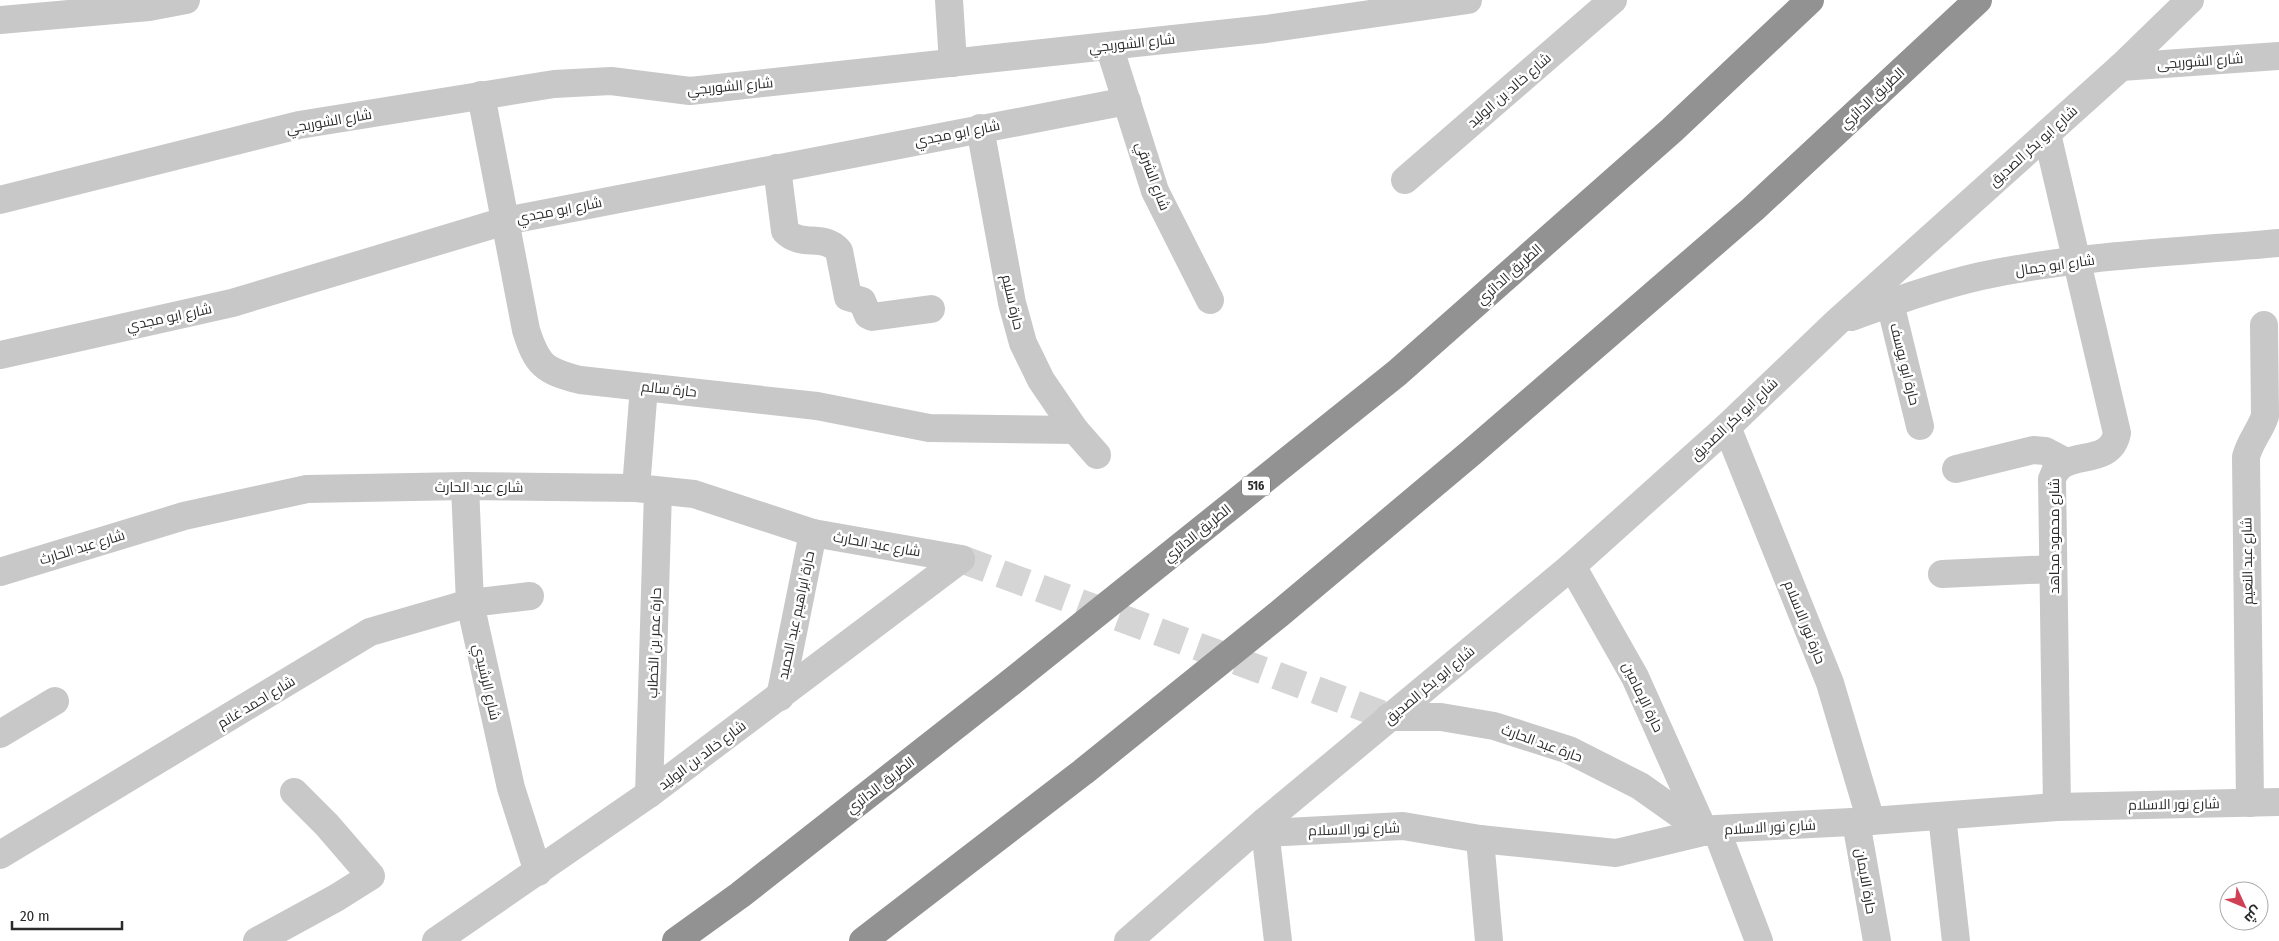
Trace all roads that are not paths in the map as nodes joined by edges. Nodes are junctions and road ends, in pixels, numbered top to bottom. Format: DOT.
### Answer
graph roads {
  1 [pos="186,0"];
  2 [pos="949,0"];
  3 [pos="1468,0"];
  4 [pos="1613,0"];
  5 [pos="1810,0"];
  6 [pos="1978,0"];
  7 [pos="2190,0"];
  8 [pos="42,8"];
  9 [pos="5,13"];
  10 [pos="1109,46"];
  11 [pos="2279,56"];
  12 [pos="954,63"];
  13 [pos="2121,67"];
  14 [pos="481,95"];
  15 [pos="1127,101"];
  16 [pos="980,128"];
  17 [pos="2047,134"];
  18 [pos="777,168"];
  19 [pos="1405,180"];
  20 [pos="0,200"];
  21 [pos="505,221"];
  22 [pos="2279,243"];
  23 [pos="2076,261"];
  24 [pos="1210,300"];
  25 [pos="1890,303"];
  26 [pos="931,309"];
  27 [pos="1837,322"];
  28 [pos="2264,325"];
  29 [pos="0,354"];
  30 [pos="644,386"];
  31 [pos="1920,426"];
  32 [pos="1727,427"];
  33 [pos="1075,430"];
  34 [pos="1097,455"];
  35 [pos="2066,462"];
  36 [pos="1956,469"];
  37 [pos="465,486"];
  38 [pos="647,490"];
  39 [pos="813,533"];
  40 [pos="961,559"];
  41 [pos="1572,566"];
  42 [pos="2053,569"];
  43 [pos="0,572"];
  44 [pos="1942,574"];
  45 [pos="530,596"];
  46 [pos="470,603"];
  47 [pos="780,697"];
  48 [pos="55,701"];
  49 [pos="1389,717"];
  50 [pos="0,734"];
  51 [pos="294,792"];
  52 [pos="649,794"];
  53 [pos="2279,802"];
  54 [pos="2250,803"];
  55 [pos="2057,807"];
  56 [pos="1942,816"];
  57 [pos="1863,822"];
  58 [pos="1264,827"];
  59 [pos="1711,831"];
  60 [pos="1480,839"];
  61 [pos="0,855"];
  62 [pos="538,872"];
  63 [pos="271,938"];
  64 [pos="436,941"];
  65 [pos="676,941"];
  66 [pos="863,941"];
  67 [pos="1128,941"];
  68 [pos="1278,941"];
  69 [pos="1489,941"];
  70 [pos="1758,941"];
  71 [pos="1877,941"];
  72 [pos="1956,941"];
  1 -- 8 [label="street"];
  2 -- 12 [label="street"];
  3 -- 10 [label="street, شارع الشوربجي"];
  4 -- 19 [label="street, شارع خالد بن الوليد"];
  5 -- 65 [label="highway, الطريق الدائري / 516"];
  6 -- 66 [label="highway, الطريق الدائري"];
  7 -- 13 [label="street, شارع ابو بكر الصديق"];
  8 -- 9 [label="street"];
  10 -- 12 [label="street, شارع الشوربجي"];
  10 -- 15 [label="street, شارع الشرقي"];
  11 -- 13 [label="street, شارع الشوربجى"];
  12 -- 14 [label="street, شارع الشوربجي"];
  13 -- 17 [label="street, شارع ابو بكر الصديق"];
  14 -- 20 [label="street, شارع الشوربجي"];
  14 -- 21 [label="street, حارة سالم"];
  15 -- 16 [label="street, شارع ابو مجدي"];
  15 -- 24 [label="street, شارع الشرقي"];
  16 -- 18 [label="street, شارع ابو مجدي"];
  16 -- 33 [label="street, حارة سليم"];
  17 -- 23 [label="street, شارع محمود مجاهد"];
  17 -- 27 [label="street, شارع ابو بكر الصديق"];
  18 -- 21 [label="street, شارع ابو مجدي"];
  18 -- 26 [label="street"];
  21 -- 29 [label="street, شارع ابو مجدي"];
  21 -- 30 [label="street, حارة سالم"];
  22 -- 23 [label="street, شارع ابو جمال"];
  23 -- 25 [label="street, شارع ابو جمال"];
  23 -- 35 [label="street, شارع محمود مجاهد"];
  25 -- 27 [label="street, شارع ابو جمال"];
  25 -- 31 [label="street, حارة ابو يوسف"];
  27 -- 32 [label="street, شارع ابو بكر الصديق"];
  28 -- 54 [label="street, شارع عبد النعيم"];
  30 -- 33 [label="street, حارة سالم"];
  30 -- 38 [label="street, حارة عمر بن الخطاب"];
  32 -- 41 [label="street, شارع ابو بكر الصديق"];
  32 -- 57 [label="street, حارة نور الاسلام"];
  33 -- 34 [label="street, حارة سليم"];
  35 -- 36 [label="street"];
  35 -- 42 [label="street, شارع محمود مجاهد"];
  37 -- 38 [label="street, شارع عبد الحارث"];
  37 -- 43 [label="street, شارع عبد الحارث"];
  37 -- 46 [label="street, شارع الرشيدي"];
  38 -- 39 [label="street, شارع عبد الحارث"];
  38 -- 52 [label="street, حارة عمر بن الخطاب"];
  39 -- 40 [label="street, شارع عبد الحارث"];
  39 -- 47 [label="street, حارة ابراهيم عبد الحميد"];
  40 -- 47 [label="street, شارع خالد بن الوليد"];
  41 -- 49 [label="street, شارع ابو بكر الصديق"];
  41 -- 59 [label="street, حارة الإمامين"];
  42 -- 44 [label="street"];
  42 -- 55 [label="street, شارع محمود مجاهد"];
  45 -- 46 [label="street, شارع احمد غانم"];
  46 -- 61 [label="street, شارع احمد غانم"];
  46 -- 62 [label="street, شارع الرشيدي"];
  47 -- 52 [label="street, شارع خالد بن الوليد"];
  48 -- 50 [label="street"];
  49 -- 58 [label="street, شارع ابو بكر الصديق"];
  49 -- 59 [label="street, حارة عبد الحارث"];
  51 -- 63 [label="street"];
  52 -- 62 [label="street, شارع خالد بن الوليد"];
  53 -- 54 [label="street, شارع نور الاسلام"];
  54 -- 55 [label="street, شارع نور الاسلام"];
  55 -- 56 [label="street, شارع نور الاسلام"];
  56 -- 57 [label="street, شارع نور الاسلام"];
  56 -- 72 [label="street"];
  57 -- 59 [label="street, شارع نور الاسلام"];
  57 -- 71 [label="street, حارة الايمان"];
  58 -- 60 [label="street, شارع نور الاسلام"];
  58 -- 67 [label="street, شارع ابو بكر الصديق"];
  58 -- 68 [label="street"];
  59 -- 60 [label="street, شارع نور الاسلام"];
  59 -- 70 [label="street, حارة الإمامين"];
  60 -- 69 [label="street"];
  62 -- 64 [label="street, شارع خالد بن الوليد"];
}
